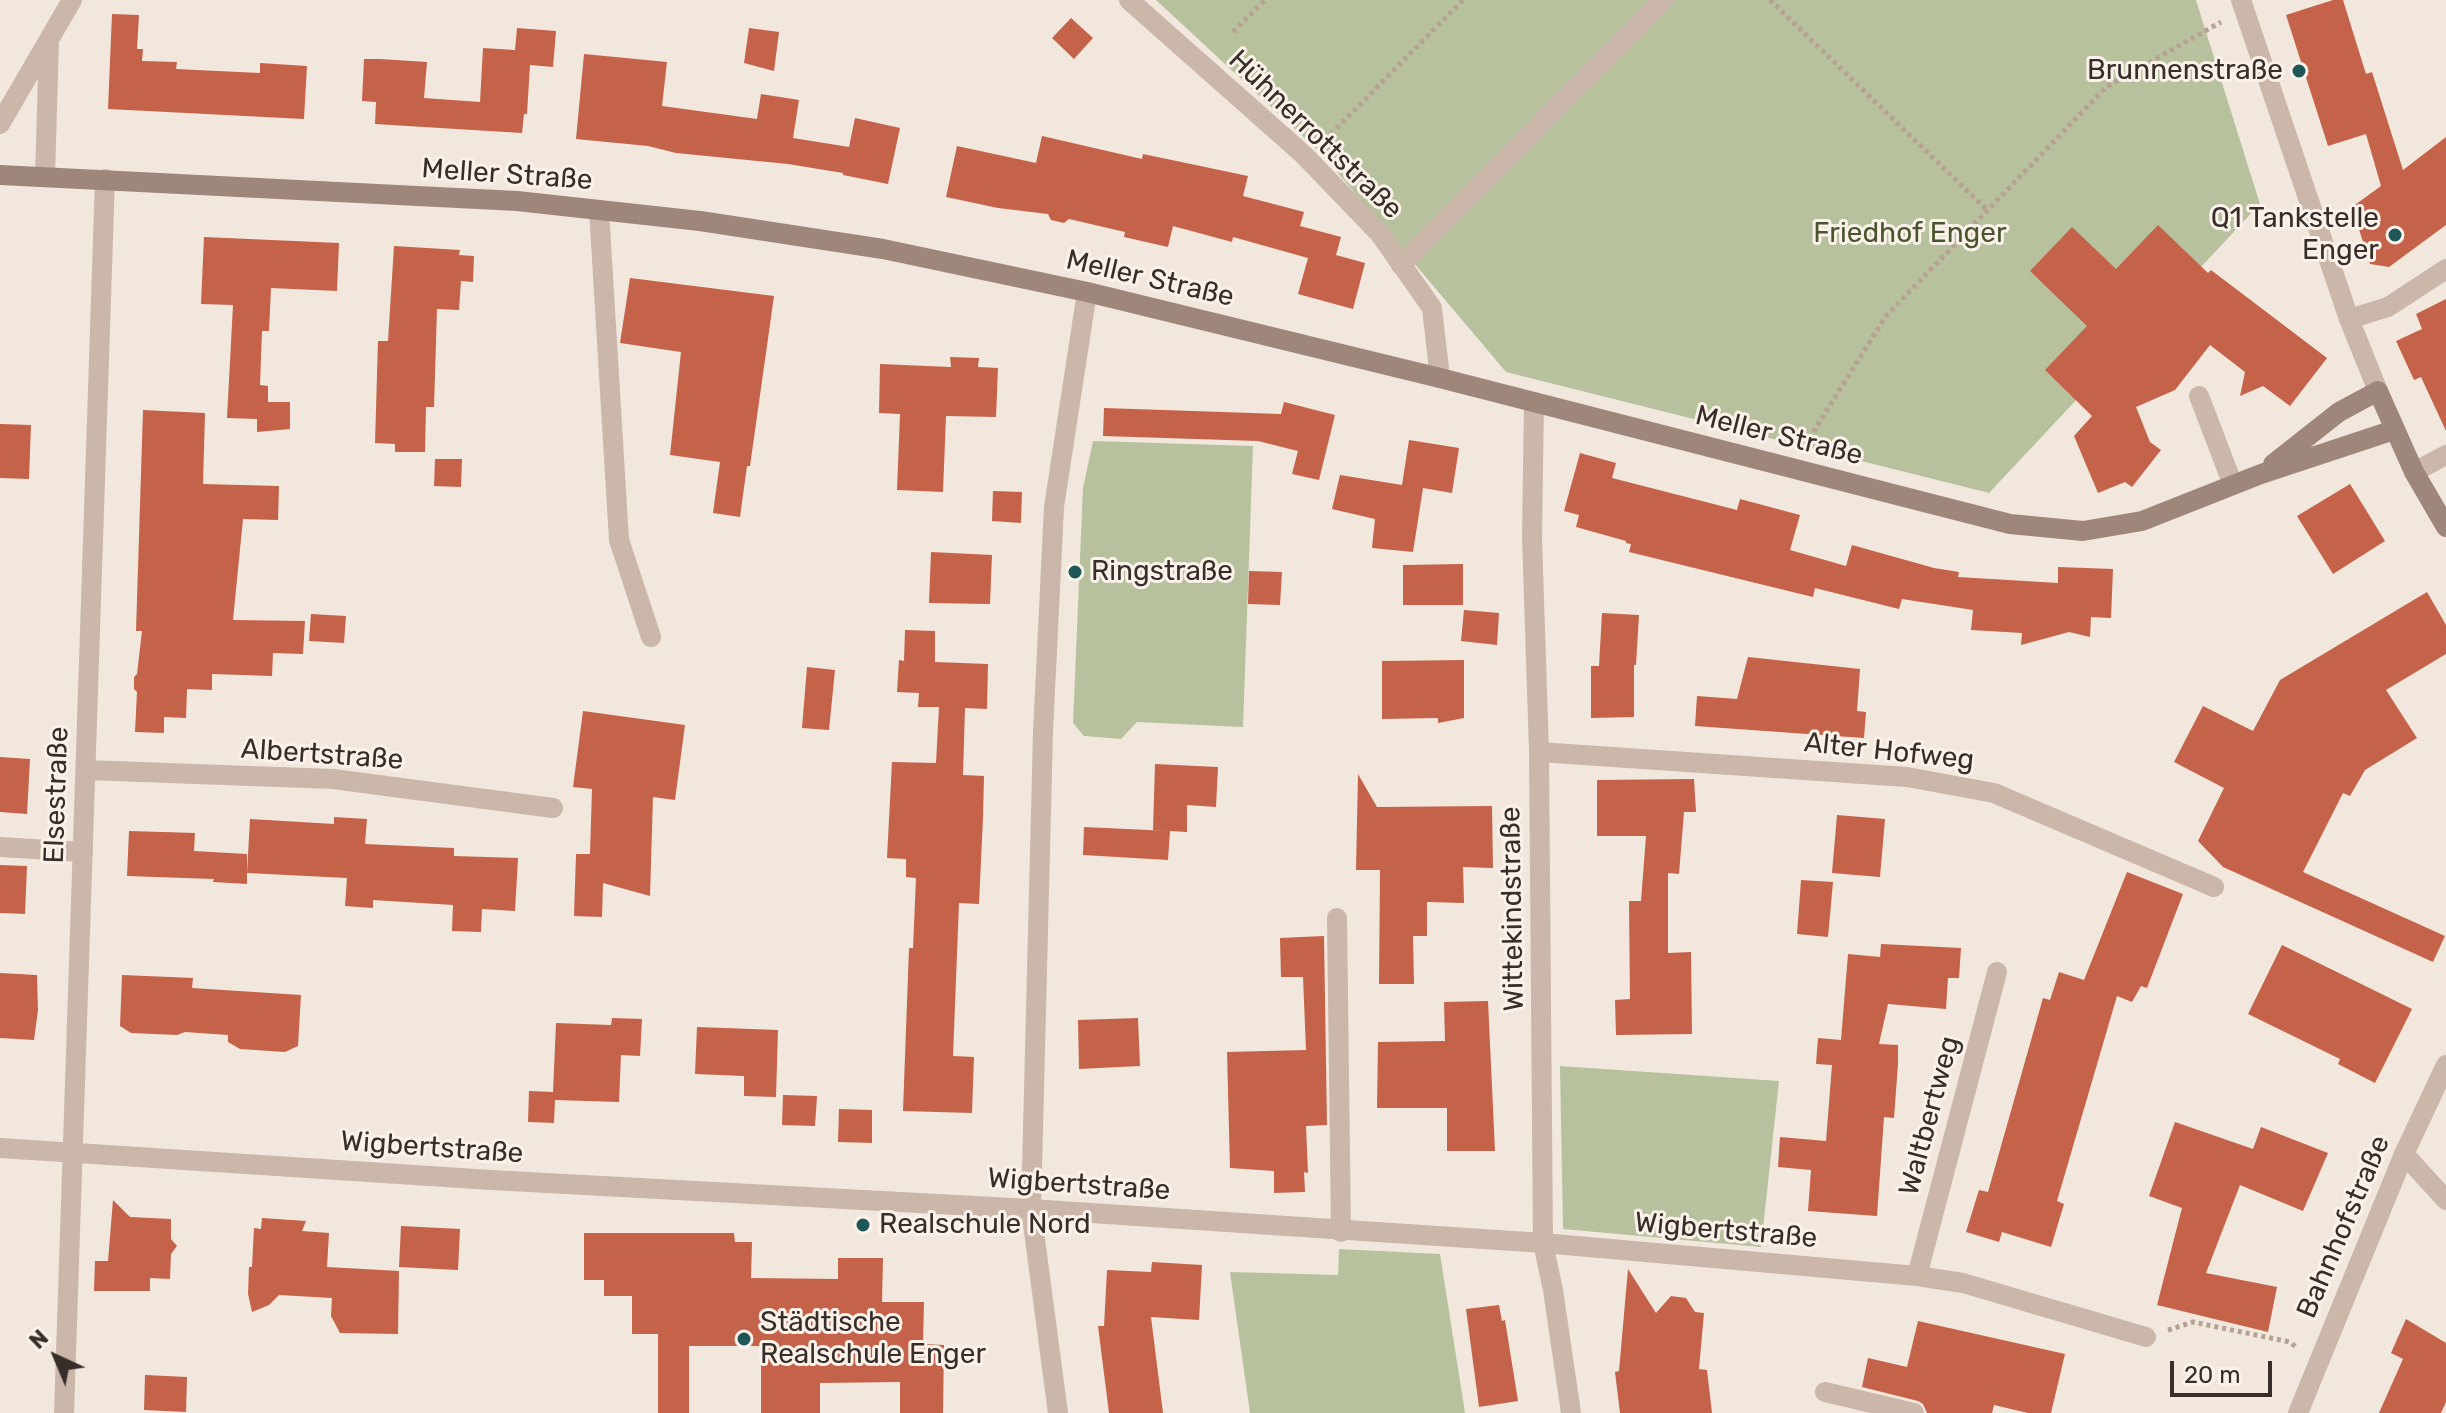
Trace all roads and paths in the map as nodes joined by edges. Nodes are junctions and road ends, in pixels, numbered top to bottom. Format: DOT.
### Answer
graph roads {
  1 [pos="72,0"];
  2 [pos="1129,0"];
  3 [pos="1265,0"];
  4 [pos="1463,0"];
  5 [pos="1663,0"];
  6 [pos="1770,0"];
  7 [pos="2242,4"];
  8 [pos="1233,32"];
  9 [pos="50,39"];
  10 [pos="0,124"];
  11 [pos="1331,134"];
  12 [pos="0,175"];
  13 [pos="45,177"];
  14 [pos="105,179"];
  15 [pos="599,210"];
  16 [pos="1988,211"];
  17 [pos="1401,265"];
  18 [pos="2446,269"];
  19 [pos="1087,292"];
  20 [pos="2349,319"];
  21 [pos="1440,378"];
  22 [pos="2378,391"];
  23 [pos="2199,396"];
  24 [pos="1534,402"];
  25 [pos="2394,430"];
  26 [pos="2446,455"];
  27 [pos="1806,472"];
  28 [pos="2414,472"];
  29 [pos="2261,474"];
  30 [pos="2233,485"];
  31 [pos="2446,527"];
  32 [pos="651,637"];
  33 [pos="1539,752"];
  34 [pos="86,770"];
  35 [pos="553,808"];
  36 [pos="0,847"];
  37 [pos="83,852"];
  38 [pos="2214,887"];
  39 [pos="1337,918"];
  40 [pos="1997,972"];
  41 [pos="2446,1065"];
  42 [pos="0,1148"];
  43 [pos="72,1153"];
  44 [pos="2404,1154"];
  45 [pos="2446,1200"];
  46 [pos="1031,1209"];
  47 [pos="1341,1232"];
  48 [pos="1543,1243"];
  49 [pos="1917,1276"];
  50 [pos="2146,1337"];
  51 [pos="2317,1364"];
  52 [pos="1825,1392"];
  53 [pos="64,1413"];
  54 [pos="1058,1413"];
  55 [pos="1571,1413"];
  56 [pos="1914,1413"];
  57 [pos="2298,1413"];
  1 -- 9 [label="street"];
  2 -- 17 [label="street, Hühnerrottstraße"];
  3 -- 8 [label="path"];
  4 -- 11 [label="path"];
  5 -- 17 [label="street"];
  6 -- 16 [label="path"];
  7 -- 16 [label="path"];
  7 -- 20 [label="street"];
  9 -- 10 [label="street"];
  9 -- 13 [label="street"];
  12 -- 13 [label="main road, Meller Straße"];
  13 -- 14 [label="main road, Meller Straße"];
  14 -- 15 [label="main road, Meller Straße"];
  14 -- 34 [label="street, Elsestraße"];
  15 -- 19 [label="main road, Meller Straße"];
  15 -- 32 [label="street"];
  16 -- 27 [label="path"];
  17 -- 21 [label="street, Hühnerrottstraße"];
  18 -- 20 [label="street"];
  19 -- 21 [label="main road, Meller Straße"];
  19 -- 46 [label="street"];
  20 -- 22 [label="street"];
  21 -- 24 [label="main road, Meller Straße"];
  22 -- 25 [label="main road"];
  22 -- 29 [label="main road, Meller Straße"];
  23 -- 30 [label="street"];
  24 -- 27 [label="main road, Meller Straße"];
  24 -- 33 [label="street, Wittekindstraße"];
  25 -- 28 [label="main road"];
  25 -- 29 [label="main road, Meller Straße"];
  26 -- 28 [label="street"];
  27 -- 30 [label="main road, Meller Straße"];
  28 -- 31 [label="main road"];
  29 -- 30 [label="main road, Meller Straße"];
  33 -- 38 [label="street, Alter Hofweg"];
  33 -- 48 [label="street, Wittekindstraße"];
  34 -- 35 [label="street, Albertstraße"];
  34 -- 37 [label="street, Elsestraße"];
  36 -- 37 [label="street"];
  37 -- 43 [label="street, Elsestraße"];
  39 -- 47 [label="street"];
  40 -- 49 [label="street, Waltbertweg"];
  41 -- 44 [label="street, Bahnhofstraße"];
  42 -- 43 [label="street, Wigbertstraße"];
  43 -- 46 [label="street, Wigbertstraße"];
  43 -- 53 [label="street, Elsestraße"];
  44 -- 45 [label="street"];
  44 -- 51 [label="street, Bahnhofstraße"];
  46 -- 47 [label="street, Wigbertstraße"];
  46 -- 54 [label="street"];
  47 -- 48 [label="street, Wigbertstraße"];
  48 -- 49 [label="street, Wigbertstraße"];
  48 -- 55 [label="street, Wittekindstraße"];
  49 -- 50 [label="street, Wigbertstraße"];
  50 -- 51 [label="path"];
  51 -- 57 [label="street, Bahnhofstraße"];
  52 -- 56 [label="street"];
}
